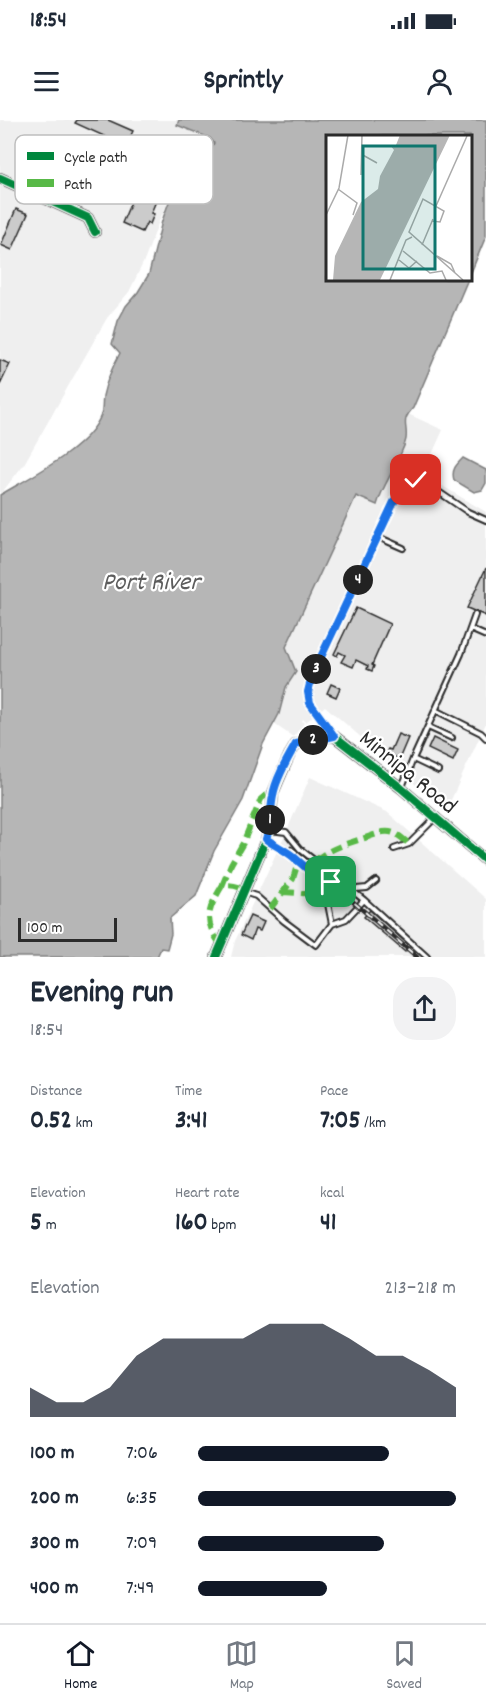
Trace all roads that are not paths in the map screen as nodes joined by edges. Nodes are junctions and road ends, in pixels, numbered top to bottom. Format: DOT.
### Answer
graph roads {
  1 [pos="0,178"];
  2 [pos="15,185"];
  3 [pos="57,204"];
  4 [pos="95,232"];
  5 [pos="486,520"];
  6 [pos="378,537"];
  7 [pos="403,548"];
  8 [pos="475,615"];
  9 [pos="470,629"];
  10 [pos="486,636"];
  11 [pos="435,710"];
  12 [pos="428,727"];
  13 [pos="334,736"];
  14 [pos="452,738"];
  15 [pos="486,738"];
  16 [pos="413,759"];
  17 [pos="438,771"];
  18 [pos="401,788"];
  19 [pos="435,817"];
  20 [pos="270,830"];
  21 [pos="266,839"];
  22 [pos="394,849"];
  23 [pos="486,861"];
  24 [pos="376,881"];
  25 [pos="345,886"];
  26 [pos="243,892"];
  27 [pos="327,899"];
  28 [pos="364,900"];
  29 [pos="332,924"];
  30 [pos="217,957"];
  31 [pos="427,957"];
  1 -- 2 [label="street"];
  3 -- 4 [label="street"];
  5 -- 6 [label="lane"];
  6 -- 7 [label="lane"];
  6 -- 13 [label="lane"];
  8 -- 9 [label="lane"];
  9 -- 10 [label="lane"];
  9 -- 11 [label="lane"];
  11 -- 12 [label="lane"];
  11 -- 15 [label="lane"];
  12 -- 14 [label="lane"];
  12 -- 16 [label="lane"];
  13 -- 18 [label="street, Minnipa Road"];
  13 -- 20 [label="street"];
  16 -- 17 [label="lane"];
  16 -- 18 [label="lane"];
  18 -- 19 [label="street, Minnipa Road"];
  19 -- 22 [label="lane"];
  19 -- 23 [label="street, Minnipa Road"];
  20 -- 21 [label="street"];
  20 -- 25 [label="lane"];
  21 -- 25 [label="lane"];
  21 -- 26 [label="street"];
  24 -- 25 [label="lane"];
  25 -- 28 [label="lane"];
  26 -- 29 [label="lane"];
  26 -- 30 [label="street"];
  27 -- 29 [label="lane"];
  28 -- 29 [label="lane"];
  28 -- 31 [label="lane"];
}
